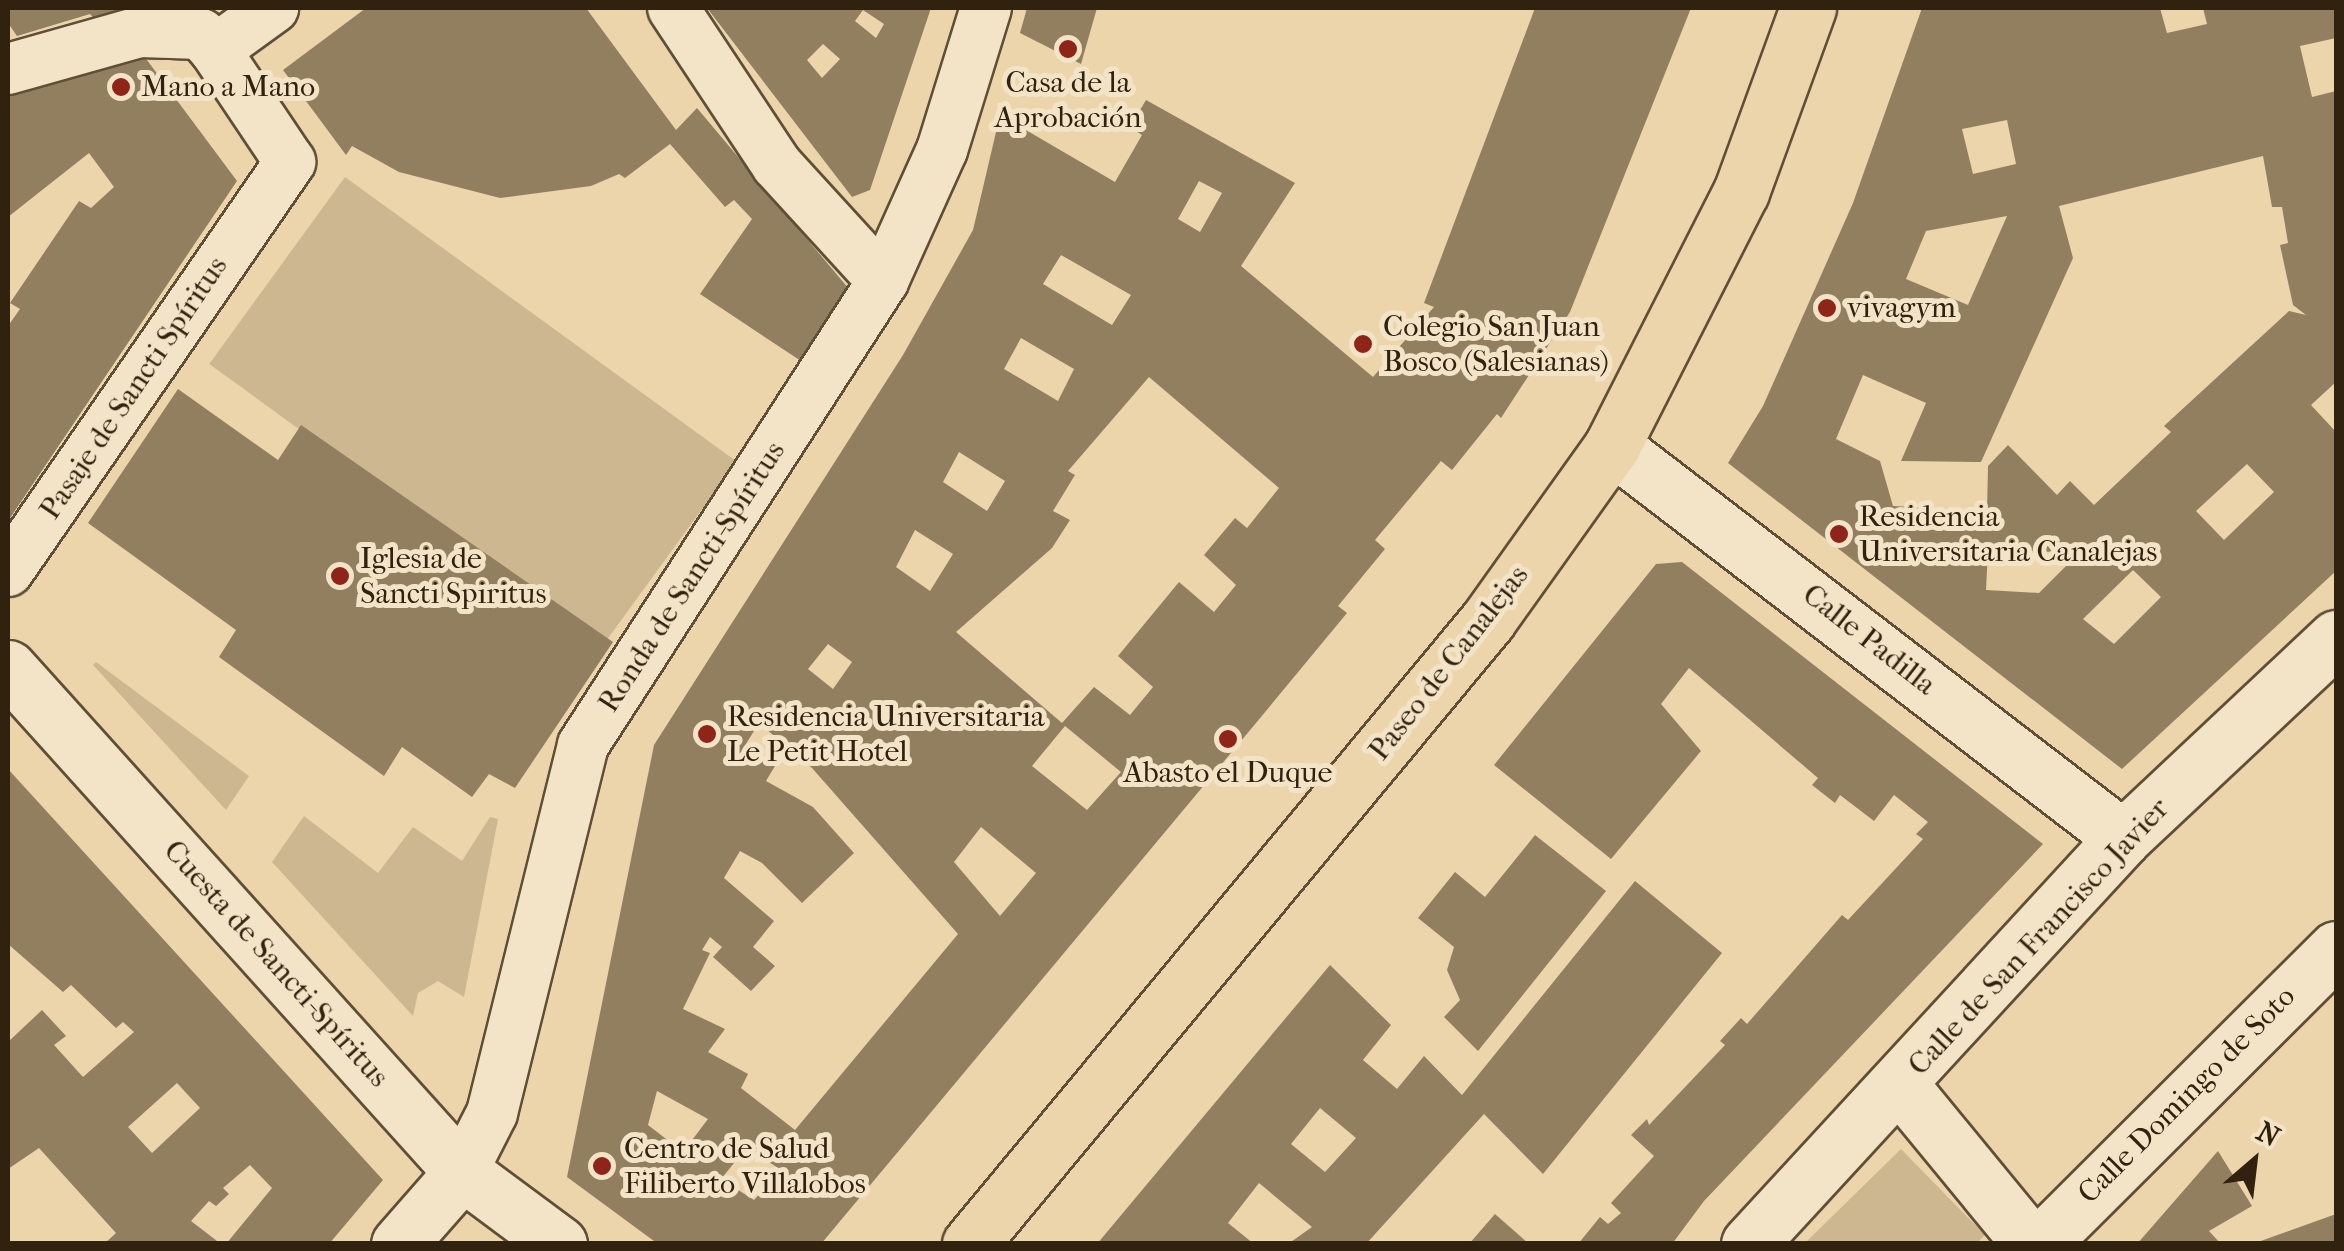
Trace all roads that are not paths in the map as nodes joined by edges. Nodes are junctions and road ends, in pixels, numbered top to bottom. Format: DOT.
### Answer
graph roads {
  1 [pos="273,8"];
  2 [pos="672,8"];
  3 [pos="986,8"];
  4 [pos="1808,8"];
  5 [pos="215,50"];
  6 [pos="8,69"];
  7 [pos="884,281"];
  8 [pos="1612,446"];
  9 [pos="8,571"];
  10 [pos="2336,638"];
  11 [pos="8,668"];
  12 [pos="2123,838"];
  13 [pos="2336,949"];
  14 [pos="1902,1086"];
  15 [pos="462,1172"];
  16 [pos="399,1244"];
  17 [pos="559,1244"];
  18 [pos="970,1244"];
  19 [pos="1750,1244"];
  20 [pos="2031,1244"];
  21 [pos="2040,1244"];
  1 -- 5 [label="street"];
  2 -- 7 [label="street"];
  3 -- 7 [label="street, Ronda de Sancti-Spíritus"];
  4 -- 8 [label="highway, Paseo de Canalejas"];
  5 -- 6 [label="street"];
  5 -- 9 [label="street, Pasaje de Sancti Spíritus"];
  7 -- 15 [label="street, Ronda de Sancti-Spíritus"];
  8 -- 12 [label="street, Calle Padilla"];
  8 -- 18 [label="highway, Paseo de Canalejas"];
  10 -- 12 [label="street, Calle de San Francisco Javier"];
  11 -- 15 [label="street, Cuesta de Sancti-Spíritus"];
  12 -- 14 [label="street, Calle de San Francisco Javier"];
  13 -- 21 [label="street, Calle Domingo de Soto"];
  14 -- 19 [label="street, Calle de San Francisco Javier"];
  14 -- 20 [label="street"];
  15 -- 16 [label="street"];
  15 -- 17 [label="street, Cuesta de Sancti-Spíritus"];
}
